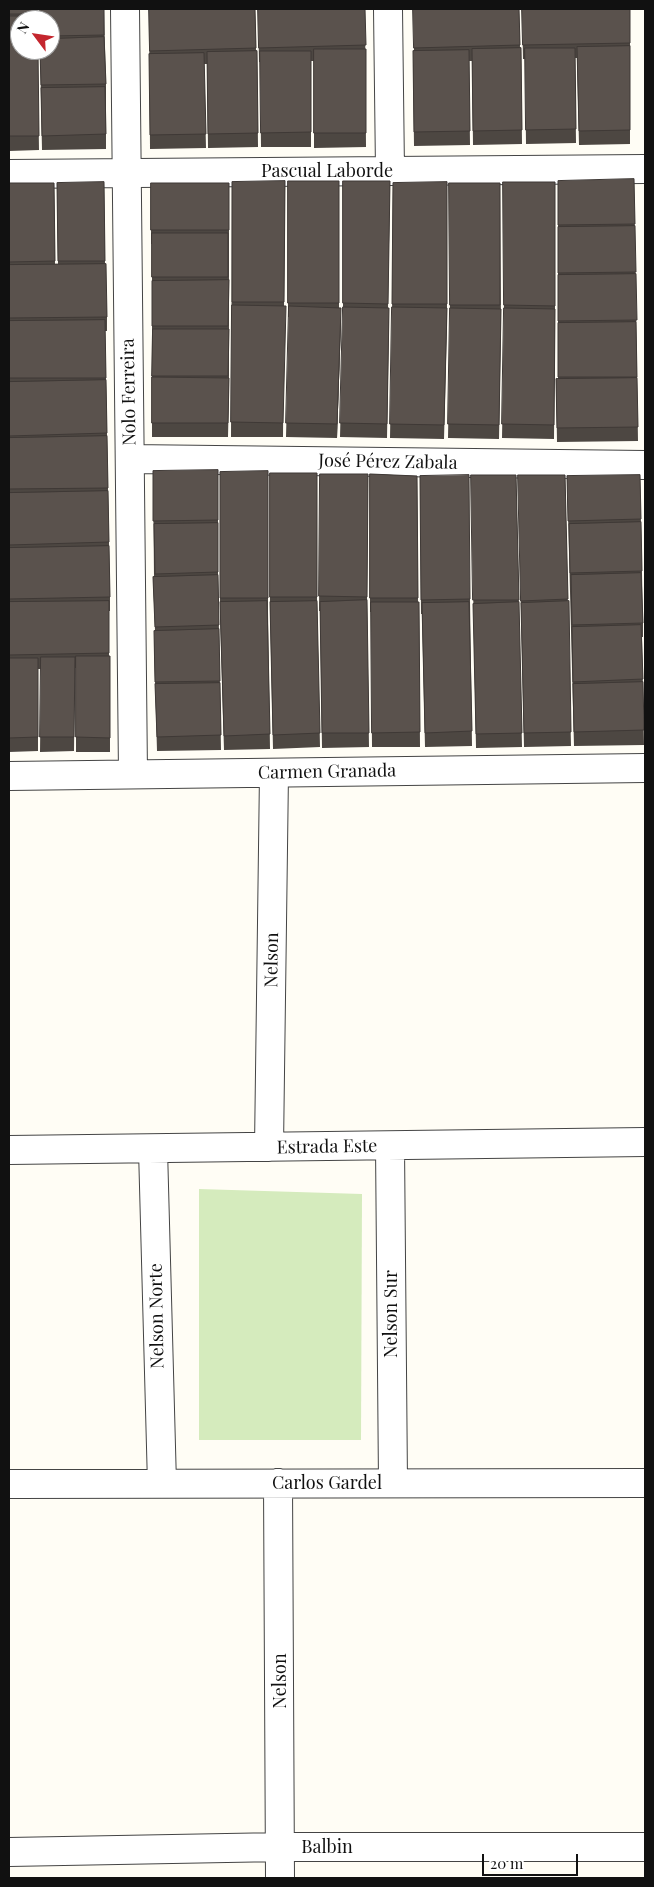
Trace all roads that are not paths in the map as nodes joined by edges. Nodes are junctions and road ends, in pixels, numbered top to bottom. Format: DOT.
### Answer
graph roads {
  1 [pos="125,9"];
  2 [pos="388,9"];
  3 [pos="645,169"];
  4 [pos="390,171"];
  5 [pos="127,173"];
  6 [pos="9,174"];
  7 [pos="130,459"];
  8 [pos="645,465"];
  9 [pos="645,768"];
  10 [pos="274,773"];
  11 [pos="133,774"];
  12 [pos="9,776"];
  13 [pos="645,1142"];
  14 [pos="390,1146"];
  15 [pos="269,1147"];
  16 [pos="153,1148"];
  17 [pos="9,1150"];
  18 [pos="278,1483"];
  19 [pos="393,1483"];
  20 [pos="645,1483"];
  21 [pos="9,1484"];
  22 [pos="162,1484"];
  23 [pos="281,1848"];
  24 [pos="645,1848"];
  25 [pos="9,1852"];
  26 [pos="280,1878"];
  1 -- 5 [label="street, Nolo Ferreira"];
  2 -- 4 [label="street"];
  3 -- 4 [label="street, Pascual Laborde"];
  4 -- 5 [label="street, Pascual Laborde"];
  5 -- 6 [label="street, Pascual Laborde"];
  5 -- 7 [label="street, Nolo Ferreira"];
  7 -- 8 [label="street, José Pérez Zabala"];
  7 -- 11 [label="street, Nolo Ferreira"];
  9 -- 10 [label="street, Carmen Granada"];
  10 -- 11 [label="street, Carmen Granada"];
  10 -- 15 [label="street, Nelson"];
  11 -- 12 [label="street, Carmen Granada"];
  13 -- 14 [label="street, Estrada Este"];
  14 -- 15 [label="street, Estrada Este"];
  14 -- 19 [label="street, Nelson Sur"];
  15 -- 16 [label="street, Estrada Este"];
  16 -- 17 [label="street, Estrada Este"];
  16 -- 22 [label="street, Nelson Norte"];
  18 -- 19 [label="street, Carlos Gardel"];
  18 -- 22 [label="street, Carlos Gardel"];
  18 -- 23 [label="street, Nelson"];
  19 -- 20 [label="street, Carlos Gardel"];
  21 -- 22 [label="street, Carlos Gardel"];
  23 -- 24 [label="street, Balbin"];
  23 -- 25 [label="street, Balbin"];
  23 -- 26 [label="street, Nelson"];
}
